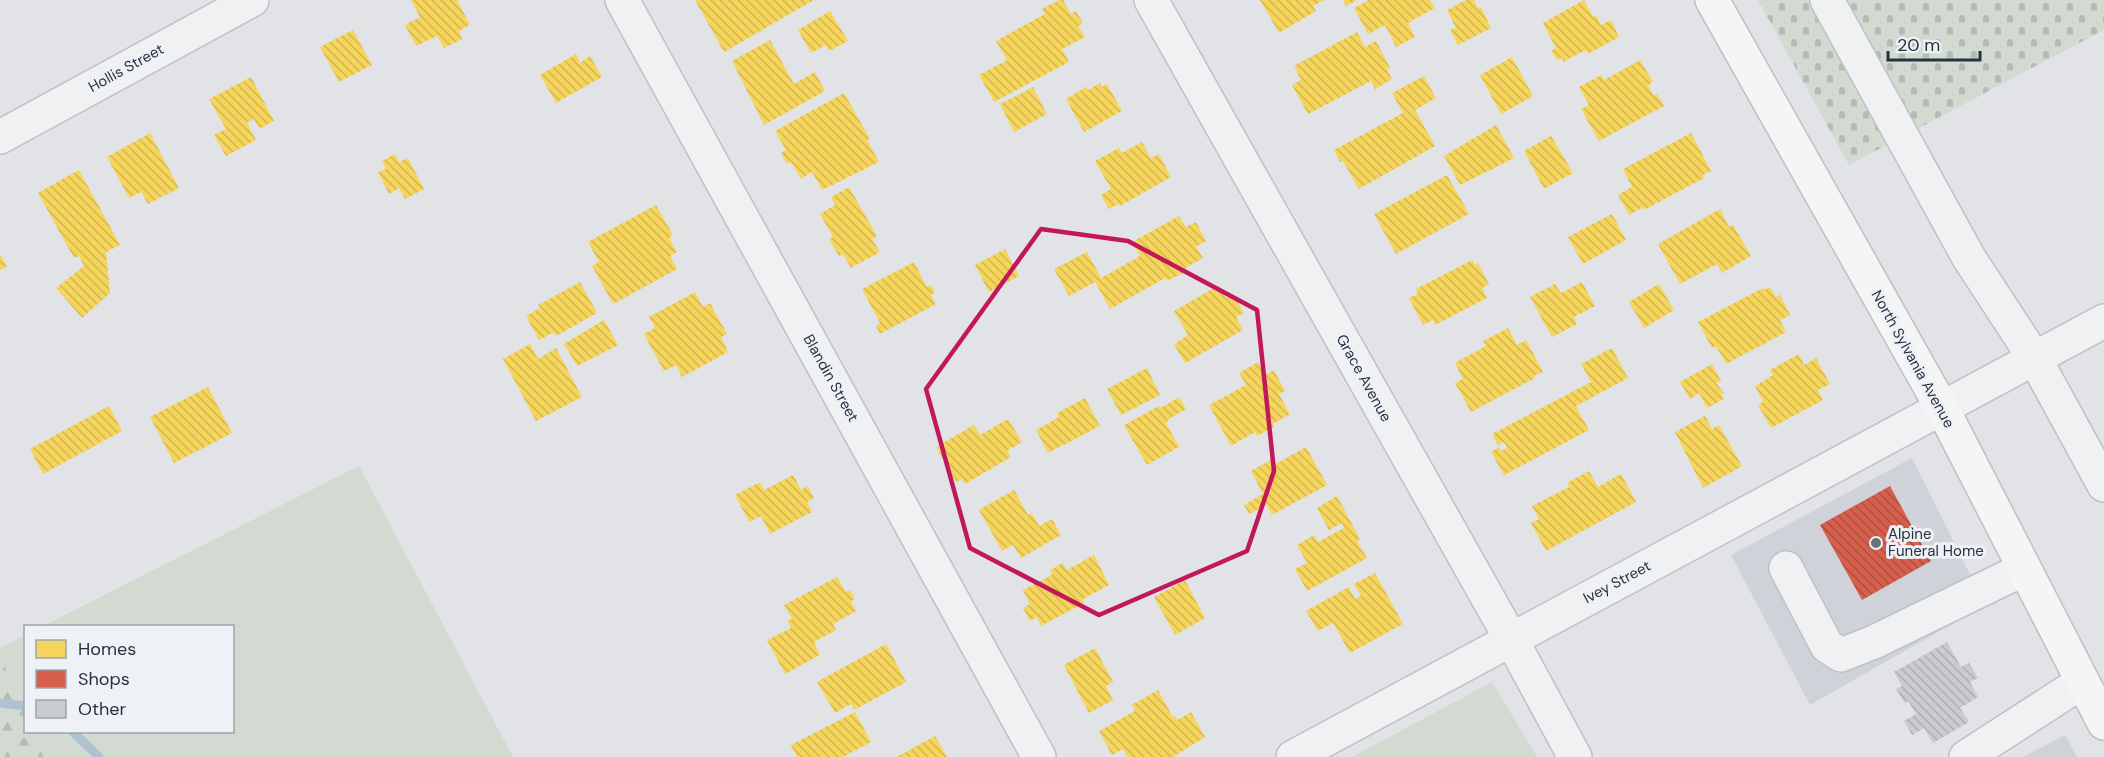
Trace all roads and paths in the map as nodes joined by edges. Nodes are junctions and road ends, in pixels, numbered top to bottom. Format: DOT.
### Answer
graph roads {
  1 [pos="252,0"];
  2 [pos="622,0"];
  3 [pos="1151,0"];
  4 [pos="1712,0"];
  5 [pos="1827,0"];
  6 [pos="0,137"];
  7 [pos="2104,321"];
  8 [pos="2035,359"];
  9 [pos="1942,408"];
  10 [pos="2104,485"];
  11 [pos="1786,568"];
  12 [pos="2024,569"];
  13 [pos="1511,639"];
  14 [pos="2082,682"];
  15 [pos="2104,723"];
  16 [pos="1039,757"];
  17 [pos="1293,757"];
  18 [pos="1575,757"];
  19 [pos="1966,757"];
  1 -- 6 [label="street, Hollis Street"];
  2 -- 16 [label="street, Blandin Street"];
  3 -- 13 [label="street, Grace Avenue"];
  4 -- 9 [label="main road, North Sylvania Avenue"];
  5 -- 8 [label="street"];
  7 -- 8 [label="street, Ivey Street"];
  8 -- 9 [label="street, Ivey Street"];
  8 -- 10 [label="street"];
  9 -- 12 [label="main road, North Sylvania Avenue"];
  9 -- 13 [label="street, Ivey Street"];
  11 -- 12 [label="street"];
  12 -- 14 [label="main road, North Sylvania Avenue"];
  13 -- 17 [label="street, Ivey Street"];
  13 -- 18 [label="street, Grace Avenue"];
  14 -- 15 [label="main road, North Sylvania Avenue"];
  14 -- 19 [label="street"];
}
